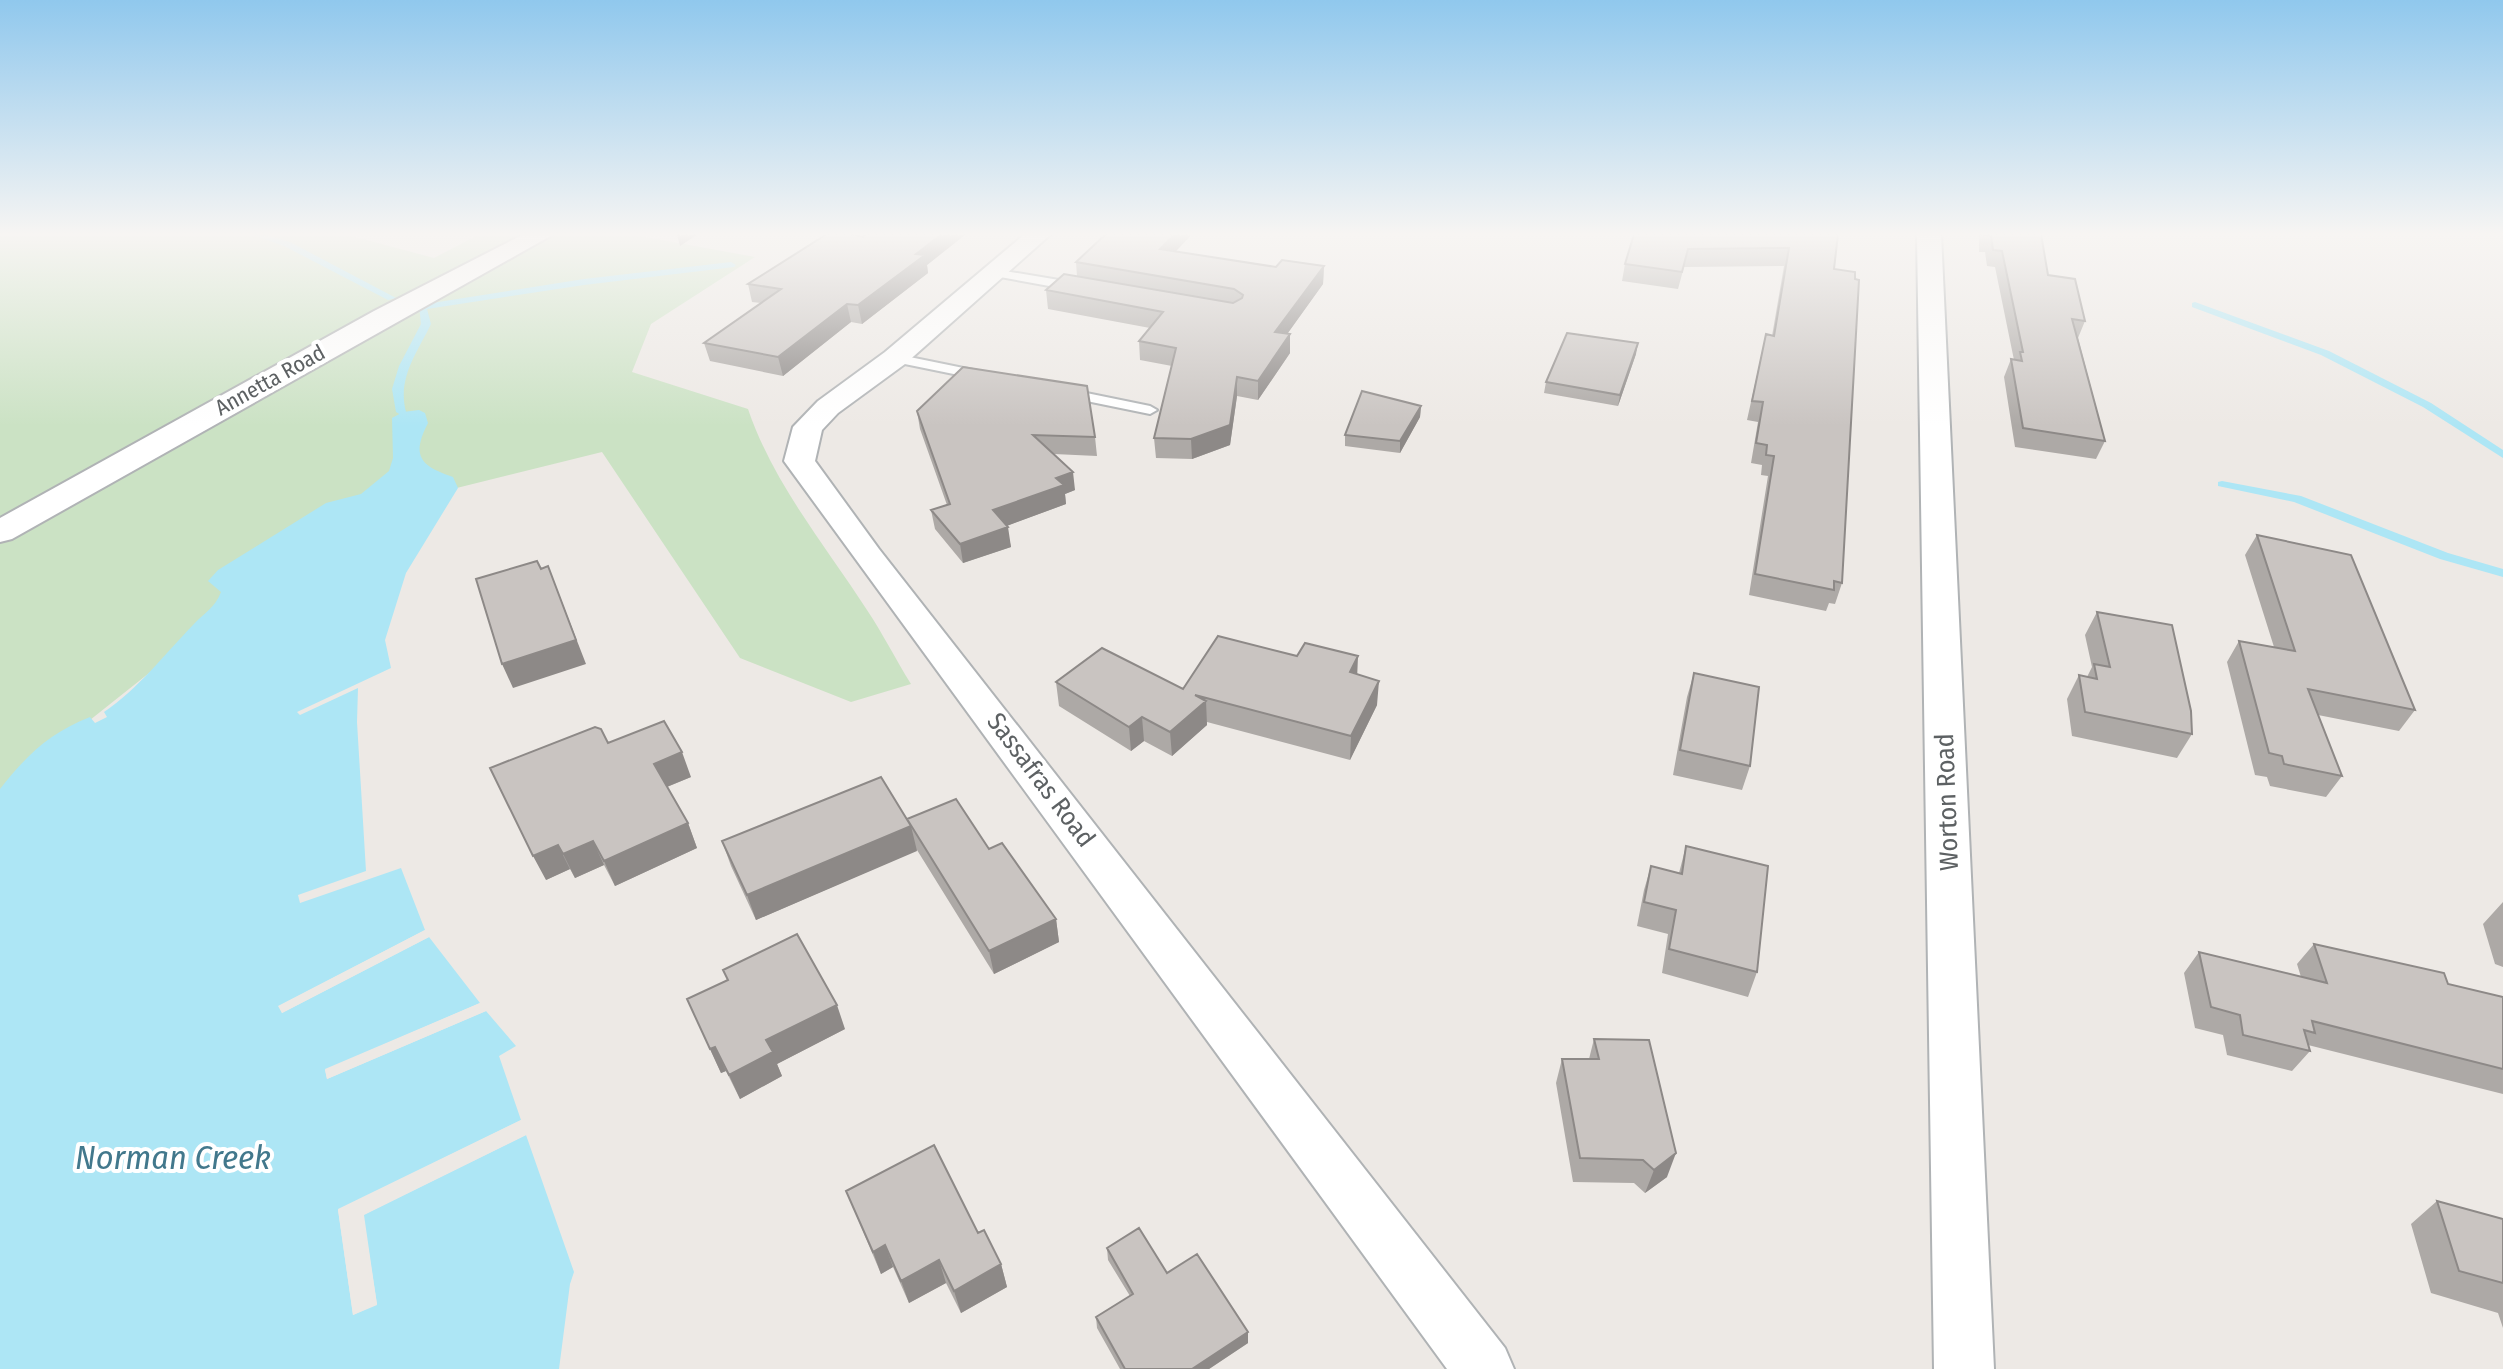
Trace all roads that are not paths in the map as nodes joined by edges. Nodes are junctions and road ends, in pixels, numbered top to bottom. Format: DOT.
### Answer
graph roads {
  1 [pos="421,298"];
  2 [pos="964,298"];
  3 [pos="1931,298"];
  4 [pos="895,358"];
  5 [pos="999,379"];
  6 [pos="1059,391"];
  7 [pos="1150,410"];
  8 [pos="0,532"];
  9 [pos="1484,1369"];
  10 [pos="1964,1369"];
  1 -- 8 [label="street, Annetta Road"];
  2 -- 4 [label="street, Sassafras Road"];
  3 -- 10 [label="street, Worton Road"];
  4 -- 5 [label="lane"];
  4 -- 9 [label="street, Sassafras Road"];
  6 -- 7 [label="lane"];
}
